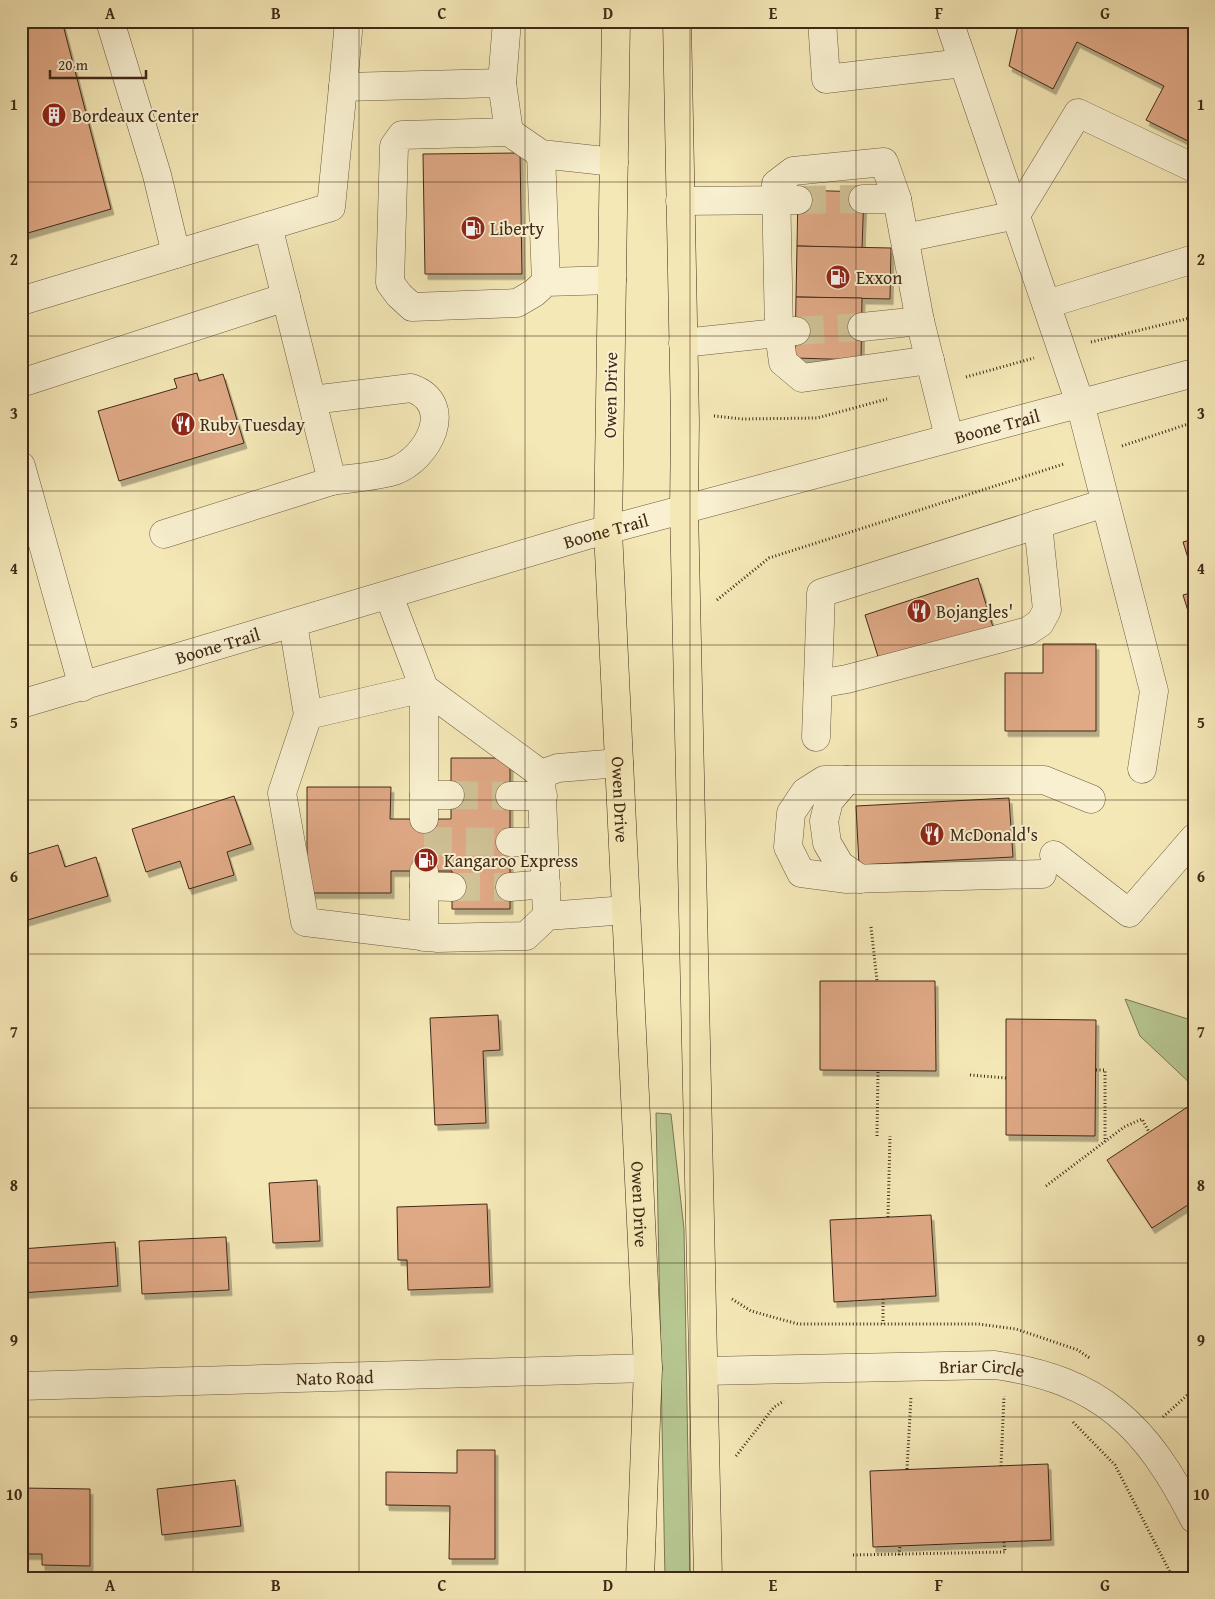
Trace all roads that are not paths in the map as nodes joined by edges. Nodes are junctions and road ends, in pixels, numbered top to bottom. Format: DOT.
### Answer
graph roads {
  1 [pos="110,21"];
  2 [pos="349,21"];
  3 [pos="507,21"];
  4 [pos="616,21"];
  5 [pos="677,21"];
  6 [pos="822,21"];
  7 [pos="949,21"];
  8 [pos="963,63"];
  9 [pos="502,83"];
  10 [pos="343,87"];
  11 [pos="509,132"];
  12 [pos="541,154"];
  13 [pos="614,162"];
  14 [pos="1194,168"];
  15 [pos="864,199"];
  16 [pos="897,199"];
  17 [pos="787,200"];
  18 [pos="680,201"];
  19 [pos="1016,215"];
  20 [pos="268,226"];
  21 [pos="904,238"];
  22 [pos="176,254"];
  23 [pos="1194,259"];
  24 [pos="612,280"];
  25 [pos="546,282"];
  26 [pos="286,297"];
  27 [pos="21,301"];
  28 [pos="1047,304"];
  29 [pos="920,321"];
  30 [pos="862,327"];
  31 [pos="787,332"];
  32 [pos="684,342"];
  33 [pos="930,360"];
  34 [pos="1194,372"];
  35 [pos="21,383"];
  36 [pos="312,400"];
  37 [pos="1080,403"];
  38 [pos="950,437"];
  39 [pos="21,466"];
  40 [pos="332,481"];
  41 [pos="1105,503"];
  42 [pos="684,508"];
  43 [pos="1038,524"];
  44 [pos="608,532"];
  45 [pos="164,534"];
  46 [pos="389,596"];
  47 [pos="293,624"];
  48 [pos="818,684"];
  49 [pos="83,687"];
  50 [pos="424,688"];
  51 [pos="21,704"];
  52 [pos="308,716"];
  53 [pos="816,737"];
  54 [pos="619,763"];
  55 [pos="1142,769"];
  56 [pos="847,780"];
  57 [pos="542,785"];
  58 [pos="510,796"];
  59 [pos="1091,799"];
  60 [pos="433,803"];
  61 [pos="1194,838"];
  62 [pos="510,842"];
  63 [pos="542,842"];
  64 [pos="860,879"];
  65 [pos="546,884"];
  66 [pos="452,887"];
  67 [pos="510,887"];
  68 [pos="626,910"];
  69 [pos="548,916"];
  70 [pos="424,937"];
  71 [pos="648,1368"];
  72 [pos="704,1371"];
  73 [pos="21,1386"];
  74 [pos="1194,1519"];
  75 [pos="640,1578"];
  76 [pos="708,1578"];
  1 -- 22 [label="street"];
  2 -- 10 [label="street"];
  3 -- 9 [label="street"];
  4 -- 13 [label="highway, Owen Drive"];
  5 -- 18 [label="highway"];
  6 -- 8 [label="street"];
  7 -- 8 [label="street"];
  8 -- 19 [label="street"];
  9 -- 10 [label="street"];
  9 -- 11 [label="street"];
  10 -- 20 [label="street"];
  11 -- 12 [label="street"];
  11 -- 25 [label="street"];
  12 -- 13 [label="street"];
  12 -- 25 [label="street"];
  13 -- 24 [label="highway, Owen Drive"];
  14 -- 19 [label="street"];
  15 -- 16 [label="street"];
  16 -- 17 [label="street"];
  16 -- 21 [label="street"];
  17 -- 18 [label="street"];
  17 -- 31 [label="street"];
  18 -- 32 [label="highway"];
  19 -- 21 [label="street"];
  19 -- 28 [label="street"];
  20 -- 22 [label="street"];
  20 -- 26 [label="street"];
  21 -- 29 [label="street"];
  22 -- 27 [label="street"];
  23 -- 28 [label="street"];
  24 -- 25 [label="street"];
  24 -- 44 [label="highway, Owen Drive"];
  26 -- 35 [label="street"];
  26 -- 36 [label="street"];
  28 -- 37 [label="street"];
  29 -- 30 [label="street"];
  29 -- 33 [label="street"];
  31 -- 32 [label="street"];
  31 -- 33 [label="street"];
  32 -- 42 [label="highway"];
  33 -- 38 [label="street"];
  34 -- 37 [label="street, Boone Trail"];
  36 -- 40 [label="street"];
  36 -- 40 [label="street"];
  37 -- 38 [label="street, Boone Trail"];
  37 -- 41 [label="street"];
  38 -- 42 [label="street, Boone Trail"];
  39 -- 49 [label="street"];
  40 -- 45 [label="street"];
  41 -- 43 [label="street"];
  41 -- 55 [label="street"];
  42 -- 44 [label="street, Boone Trail"];
  42 -- 72 [label="highway"];
  43 -- 48 [label="street"];
  43 -- 48 [label="street"];
  44 -- 46 [label="street, Boone Trail"];
  44 -- 54 [label="highway, Owen Drive"];
  46 -- 47 [label="street, Boone Trail"];
  46 -- 50 [label="street"];
  47 -- 49 [label="street, Boone Trail"];
  47 -- 52 [label="street"];
  48 -- 53 [label="street"];
  49 -- 51 [label="street, Boone Trail"];
  50 -- 52 [label="street"];
  50 -- 57 [label="street"];
  50 -- 60 [label="street"];
  52 -- 70 [label="street"];
  54 -- 57 [label="street"];
  54 -- 68 [label="highway, Owen Drive"];
  56 -- 59 [label="street"];
  56 -- 64 [label="street"];
  56 -- 64 [label="street"];
  57 -- 58 [label="street"];
  57 -- 63 [label="street"];
  61 -- 64 [label="street"];
  62 -- 63 [label="street"];
  63 -- 65 [label="street"];
  65 -- 67 [label="street"];
  65 -- 69 [label="street"];
  66 -- 70 [label="street"];
  68 -- 69 [label="street"];
  68 -- 71 [label="highway, Owen Drive"];
  69 -- 70 [label="street"];
  71 -- 73 [label="street, Nato Road"];
  71 -- 75 [label="highway, Owen Drive"];
  72 -- 74 [label="street, Briar Circle"];
  72 -- 76 [label="highway"];
}
